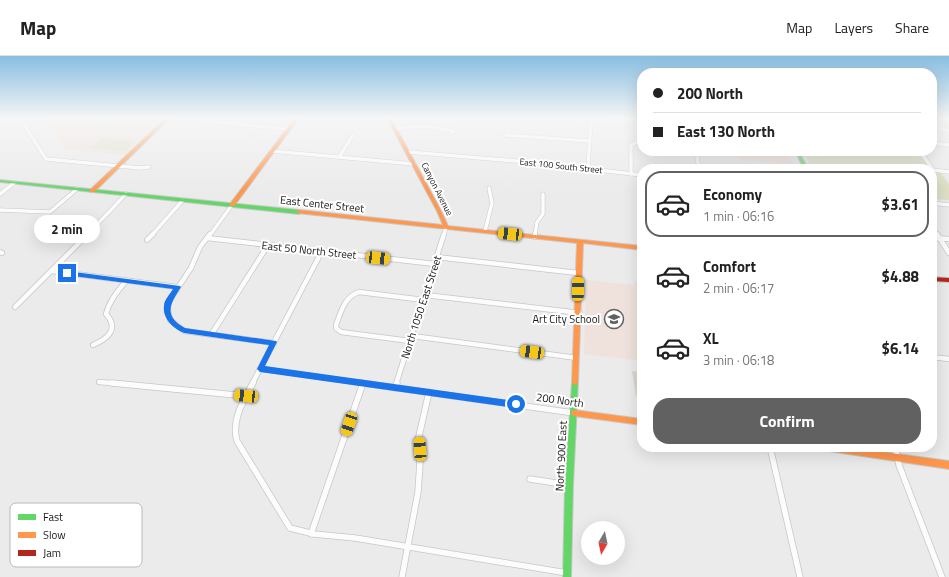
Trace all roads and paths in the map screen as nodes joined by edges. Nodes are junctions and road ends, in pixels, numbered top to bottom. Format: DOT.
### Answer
graph roads {
  1 [pos="35,142"];
  2 [pos="143,142"];
  3 [pos="278,142"];
  4 [pos="348,142"];
  5 [pos="403,142"];
  6 [pos="590,142"];
  7 [pos="637,142"];
  8 [pos="937,144"];
  9 [pos="949,145"];
  10 [pos="272,151"];
  11 [pos="408,152"];
  12 [pos="339,157"];
  13 [pos="414,164"];
  14 [pos="118,166"];
  15 [pos="149,167"];
  16 [pos="588,168"];
  17 [pos="937,170"];
  18 [pos="949,172"];
  19 [pos="631,174"];
  20 [pos="637,175"];
  21 [pos="0,181"];
  22 [pos="14,183"];
  23 [pos="489,188"];
  24 [pos="77,189"];
  25 [pos="92,191"];
  26 [pos="0,194"];
  27 [pos="126,194"];
  28 [pos="544,194"];
  29 [pos="183,200"];
  30 [pos="937,204"];
  31 [pos="232,205"];
  32 [pos="949,205"];
  33 [pos="0,210"];
  34 [pos="446,227"];
  35 [pos="485,231"];
  36 [pos="937,235"];
  37 [pos="535,236"];
  38 [pos="207,238"];
  39 [pos="939,238"];
  40 [pos="949,239"];
  41 [pos="147,240"];
  42 [pos="580,241"];
  43 [pos="268,245"];
  44 [pos="637,247"];
  45 [pos="322,251"];
  46 [pos="949,253"];
  47 [pos="436,258"];
  48 [pos="435,264"];
  49 [pos="52,272"];
  50 [pos="578,273"];
  51 [pos="937,279"];
  52 [pos="949,280"];
  53 [pos="126,281"];
  54 [pos="178,287"];
  55 [pos="425,295"];
  56 [pos="424,300"];
  57 [pos="15,307"];
  58 [pos="580,313"];
  59 [pos="211,335"];
  60 [pos="412,336"];
  61 [pos="410,341"];
  62 [pos="274,342"];
  63 [pos="93,345"];
  64 [pos="577,358"];
  65 [pos="937,358"];
  66 [pos="949,359"];
  67 [pos="260,369"];
  68 [pos="99,382"];
  69 [pos="363,383"];
  70 [pos="395,388"];
  71 [pos="429,392"];
  72 [pos="246,396"];
  73 [pos="574,413"];
  74 [pos="637,421"];
  75 [pos="771,452"];
  76 [pos="857,452"];
  77 [pos="896,452"];
  78 [pos="898,458"];
  79 [pos="949,465"];
  80 [pos="530,479"];
  81 [pos="569,485"];
  82 [pos="311,534"];
  83 [pos="409,547"];
  84 [pos="567,575"];
  85 [pos="402,577"];
  86 [pos="800,577"];
  87 [pos="942,577"];
  1 -- 14 [label="street"];
  2 -- 14 [label="street"];
  3 -- 10 [label="street"];
  4 -- 12 [label="street"];
  5 -- 11 [label="street, Canyon Avenue"];
  6 -- 16 [label="street"];
  7 -- 19 [label="street"];
  8 -- 9 [label="street"];
  10 -- 12 [label="street"];
  10 -- 31 [label="street"];
  11 -- 13 [label="street, Canyon Avenue"];
  11 -- 16 [label="street, East 100 South Street"];
  12 -- 13 [label="street"];
  13 -- 34 [label="street, Canyon Avenue"];
  14 -- 15 [label="street"];
  14 -- 25 [label="street"];
  16 -- 19 [label="street, East 100 South Street"];
  17 -- 18 [label="street"];
  19 -- 20 [label="street, East 100 South Street"];
  21 -- 22 [label="street, East Center Street"];
  22 -- 24 [label="street, East Center Street"];
  22 -- 26 [label="street"];
  23 -- 35 [label="street"];
  24 -- 25 [label="street, East Center Street"];
  24 -- 33 [label="street"];
  25 -- 27 [label="street, East Center Street"];
  27 -- 29 [label="street, East Center Street"];
  27 -- 49 [label="street"];
  28 -- 37 [label="street"];
  29 -- 31 [label="street, East Center Street"];
  29 -- 41 [label="street"];
  30 -- 32 [label="street"];
  31 -- 34 [label="street, East Center Street"];
  31 -- 38 [label="street"];
  34 -- 35 [label="street, East Center Street"];
  34 -- 47 [label="street, North 1050 East Street"];
  35 -- 37 [label="street, East Center Street"];
  36 -- 39 [label="street"];
  37 -- 42 [label="street, East Center Street"];
  38 -- 43 [label="street, East 50 North Street"];
  38 -- 54 [label="street"];
  39 -- 40 [label="street"];
  39 -- 46 [label="street"];
  42 -- 44 [label="street, East Center Street"];
  42 -- 50 [label="street, North 900 East"];
  43 -- 45 [label="street, East 50 North Street"];
  43 -- 59 [label="street"];
  45 -- 48 [label="street, East 50 North Street"];
  45 -- 62 [label="street"];
  47 -- 48 [label="street, North 1050 East Street"];
  47 -- 50 [label="street"];
  48 -- 55 [label="street, North 1050 East Street"];
  49 -- 53 [label="street"];
  49 -- 57 [label="street"];
  50 -- 58 [label="street, North 900 East"];
  51 -- 52 [label="street"];
  53 -- 54 [label="street"];
  53 -- 63 [label="street"];
  54 -- 59 [label="street"];
  55 -- 56 [label="street, North 1050 East Street"];
  55 -- 58 [label="street"];
  56 -- 60 [label="street, North 1050 East Street"];
  56 -- 61 [label="street"];
  58 -- 64 [label="street, North 900 East"];
  59 -- 62 [label="street"];
  60 -- 61 [label="street, North 1050 East Street"];
  60 -- 64 [label="street"];
  61 -- 70 [label="street, North 1050 East Street"];
  62 -- 67 [label="street"];
  64 -- 73 [label="street, North 900 East"];
  65 -- 66 [label="street"];
  67 -- 69 [label="street, 200 North"];
  67 -- 72 [label="street"];
  68 -- 72 [label="street"];
  69 -- 70 [label="street, 200 North"];
  69 -- 82 [label="street"];
  70 -- 71 [label="street, 200 North"];
  71 -- 73 [label="street, 200 North"];
  71 -- 83 [label="street"];
  72 -- 82 [label="street"];
  73 -- 74 [label="street, 200 North"];
  73 -- 81 [label="street, North 900 East"];
  75 -- 86 [label="street"];
  76 -- 78 [label="street"];
  77 -- 78 [label="street"];
  78 -- 79 [label="street"];
  78 -- 87 [label="street"];
  80 -- 81 [label="street"];
  81 -- 84 [label="street, North 900 East"];
  82 -- 83 [label="street"];
  83 -- 84 [label="street"];
  83 -- 85 [label="street"];
}
